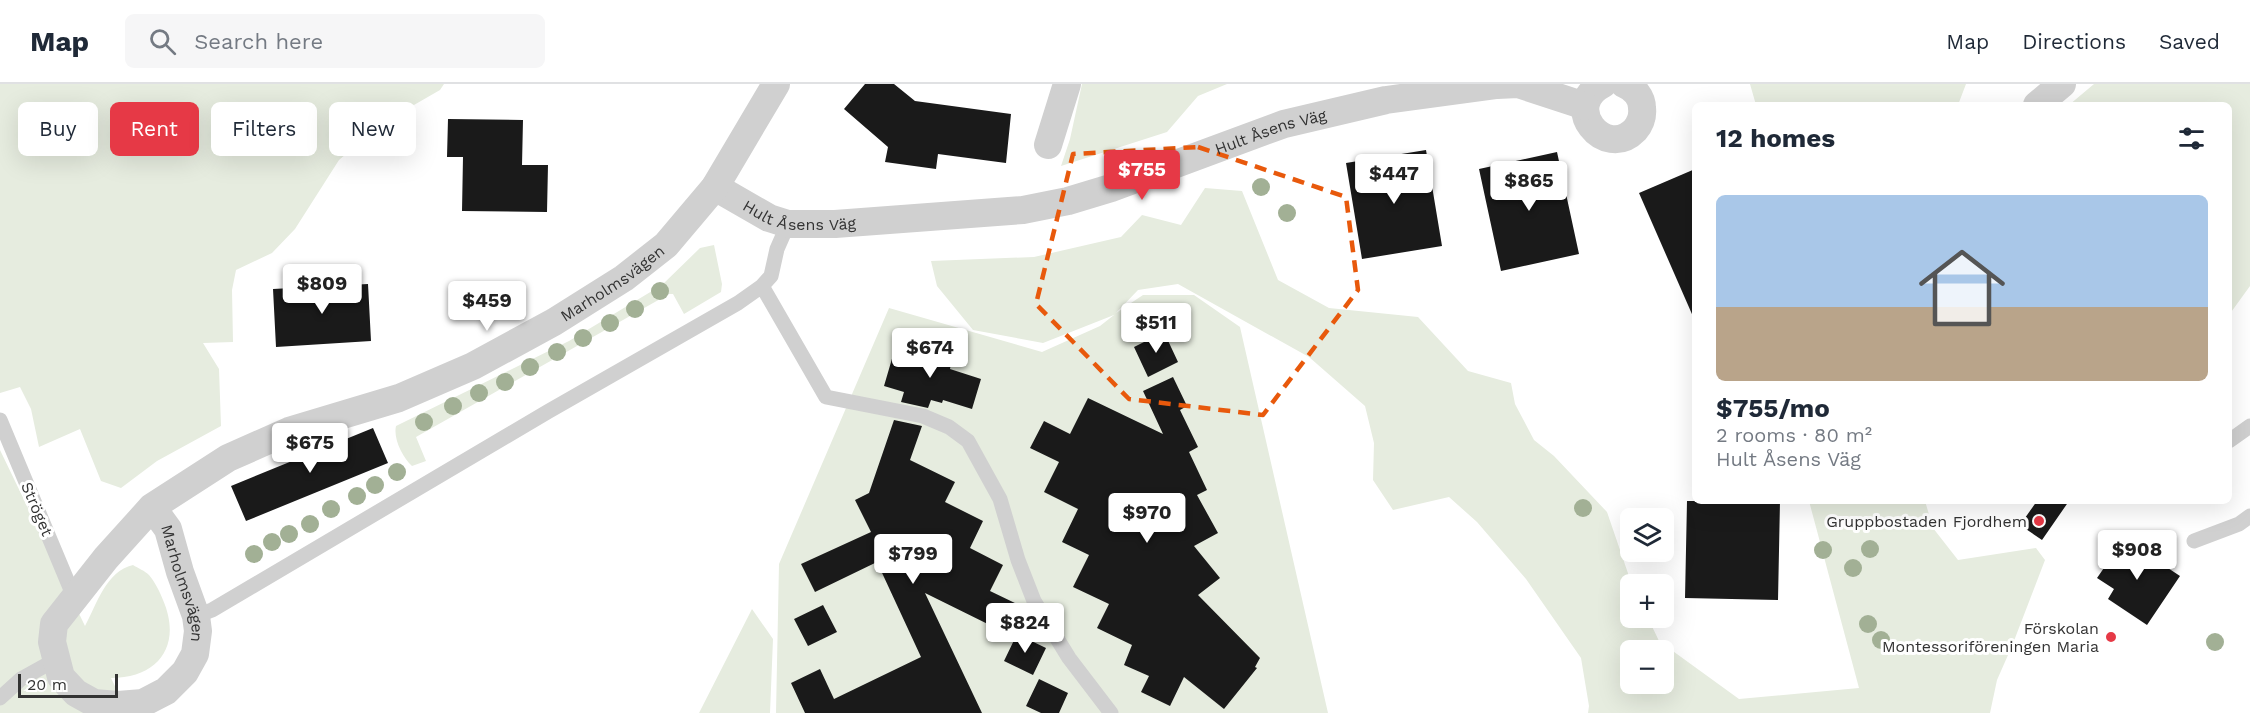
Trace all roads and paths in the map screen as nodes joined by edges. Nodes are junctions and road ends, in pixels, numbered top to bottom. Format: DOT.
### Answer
graph roads {
  1 [pos="776,84"];
  2 [pos="1067,84"];
  3 [pos="1603,84"];
  4 [pos="1624,84"];
  5 [pos="2062,84"];
  6 [pos="2041,102"];
  7 [pos="1585,106"];
  8 [pos="1048,145"];
  9 [pos="716,187"];
  10 [pos="788,224"];
  11 [pos="762,286"];
  12 [pos="0,420"];
  13 [pos="2248,433"];
  14 [pos="2232,440"];
  15 [pos="152,507"];
  16 [pos="2250,516"];
  17 [pos="2194,541"];
  18 [pos="74,597"];
  19 [pos="196,616"];
  20 [pos="57,659"];
  21 [pos="0,698"];
  22 [pos="1111,713"];
  1 -- 9 [label="street, Marholmsvägen"];
  2 -- 8 [label="street"];
  3 -- 7 [label="street"];
  4 -- 7 [label="street"];
  5 -- 6 [label="street"];
  7 -- 10 [label="street, Hult Åsens Väg"];
  9 -- 10 [label="street, Hult Åsens Väg"];
  9 -- 15 [label="street, Marholmsvägen"];
  10 -- 11 [label="lane"];
  11 -- 19 [label="lane"];
  11 -- 22 [label="lane"];
  12 -- 18 [label="lane, Ströget"];
  13 -- 14 [label="lane"];
  15 -- 18 [label="street, Marholmsvägen"];
  15 -- 19 [label="street, Marholmsvägen"];
  16 -- 17 [label="lane"];
  18 -- 20 [label="street, Marholmsvägen"];
  19 -- 20 [label="street, Marholmsvägen"];
  20 -- 21 [label="lane"];
}
